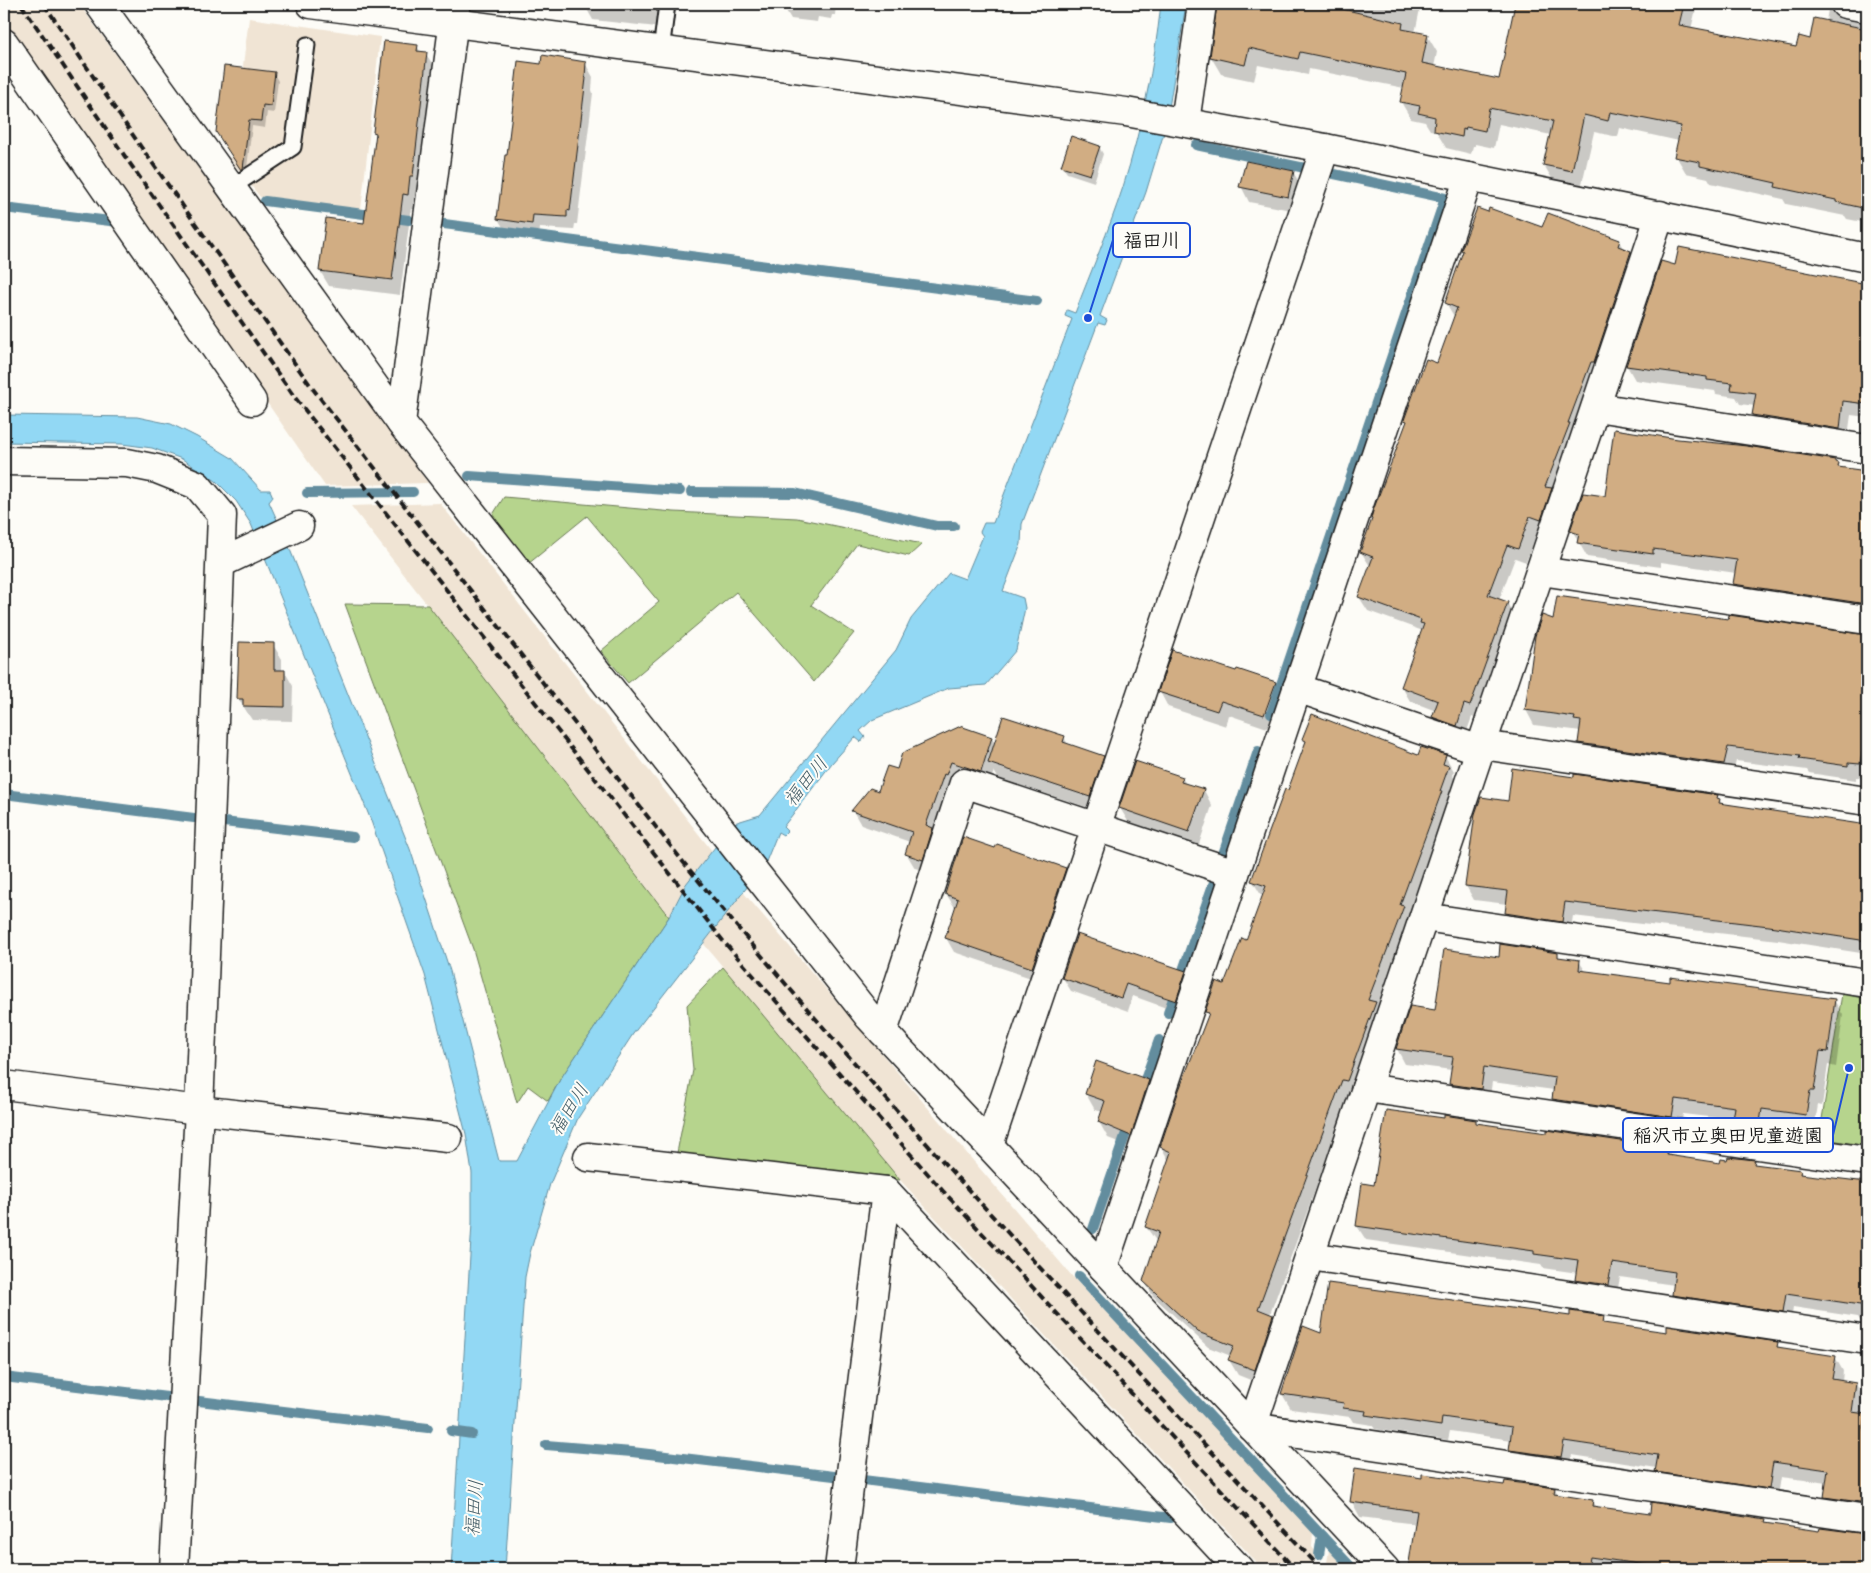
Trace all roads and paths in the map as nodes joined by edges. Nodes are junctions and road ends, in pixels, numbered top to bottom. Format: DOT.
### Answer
graph roads {
  1 [pos="99,4"];
  2 [pos="311,4"];
  3 [pos="667,4"];
  4 [pos="1202,4"];
  5 [pos="1844,4"];
  6 [pos="1867,8"];
  7 [pos="455,13"];
  8 [pos="4,43"];
  9 [pos="306,45"];
  10 [pos="661,51"];
  11 [pos="1184,122"];
  12 [pos="1325,148"];
  13 [pos="1469,177"];
  14 [pos="232,187"];
  15 [pos="1660,215"];
  16 [pos="1867,258"];
  17 [pos="252,401"];
  18 [pos="1596,407"];
  19 [pos="401,423"];
  20 [pos="1867,449"];
  21 [pos="4,461"];
  22 [pos="295,528"];
  23 [pos="220,563"];
  24 [pos="1541,571"];
  25 [pos="1867,620"];
  26 [pos="1297,688"];
  27 [pos="1481,747"];
  28 [pos="1867,801"];
  29 [pos="1096,826"];
  30 [pos="1235,873"];
  31 [pos="1424,917"];
  32 [pos="1867,983"];
  33 [pos="883,1032"];
  34 [pos="4,1085"];
  35 [pos="1366,1088"];
  36 [pos="199,1110"];
  37 [pos="448,1138"];
  38 [pos="989,1146"];
  39 [pos="588,1157"];
  40 [pos="1867,1162"];
  41 [pos="886,1191"];
  42 [pos="1310,1256"];
  43 [pos="1102,1267"];
  44 [pos="1867,1340"];
  45 [pos="1252,1427"];
  46 [pos="1867,1520"];
  47 [pos="174,1569"];
  48 [pos="840,1569"];
  49 [pos="1239,1569"];
  50 [pos="1385,1569"];
  1 -- 14 [label="street"];
  2 -- 7 [label="street"];
  3 -- 10 [label="lane"];
  4 -- 11 [label="street"];
  5 -- 6 [label="street"];
  7 -- 10 [label="street"];
  7 -- 19 [label="street"];
  8 -- 17 [label="street"];
  9 -- 14 [label="lane"];
  10 -- 11 [label="street"];
  11 -- 12 [label="street"];
  12 -- 13 [label="street"];
  12 -- 29 [label="street"];
  13 -- 15 [label="street"];
  13 -- 26 [label="street"];
  14 -- 19 [label="street"];
  15 -- 16 [label="street"];
  15 -- 18 [label="street"];
  18 -- 20 [label="street"];
  18 -- 24 [label="street"];
  19 -- 33 [label="street"];
  21 -- 23 [label="street"];
  22 -- 23 [label="street"];
  23 -- 36 [label="street"];
  24 -- 25 [label="street"];
  24 -- 27 [label="street"];
  26 -- 27 [label="street"];
  26 -- 30 [label="street"];
  27 -- 28 [label="street"];
  27 -- 31 [label="street"];
  29 -- 30 [label="street"];
  29 -- 33 [label="street"];
  29 -- 38 [label="street"];
  30 -- 43 [label="street"];
  31 -- 32 [label="street"];
  31 -- 35 [label="street"];
  33 -- 38 [label="street"];
  34 -- 36 [label="street"];
  35 -- 40 [label="street"];
  35 -- 42 [label="street"];
  36 -- 37 [label="street"];
  36 -- 47 [label="street"];
  38 -- 43 [label="street"];
  39 -- 41 [label="street"];
  41 -- 48 [label="street"];
  41 -- 49 [label="street"];
  42 -- 44 [label="street"];
  42 -- 45 [label="street"];
  43 -- 45 [label="street"];
  45 -- 46 [label="street"];
  45 -- 50 [label="street"];
}
